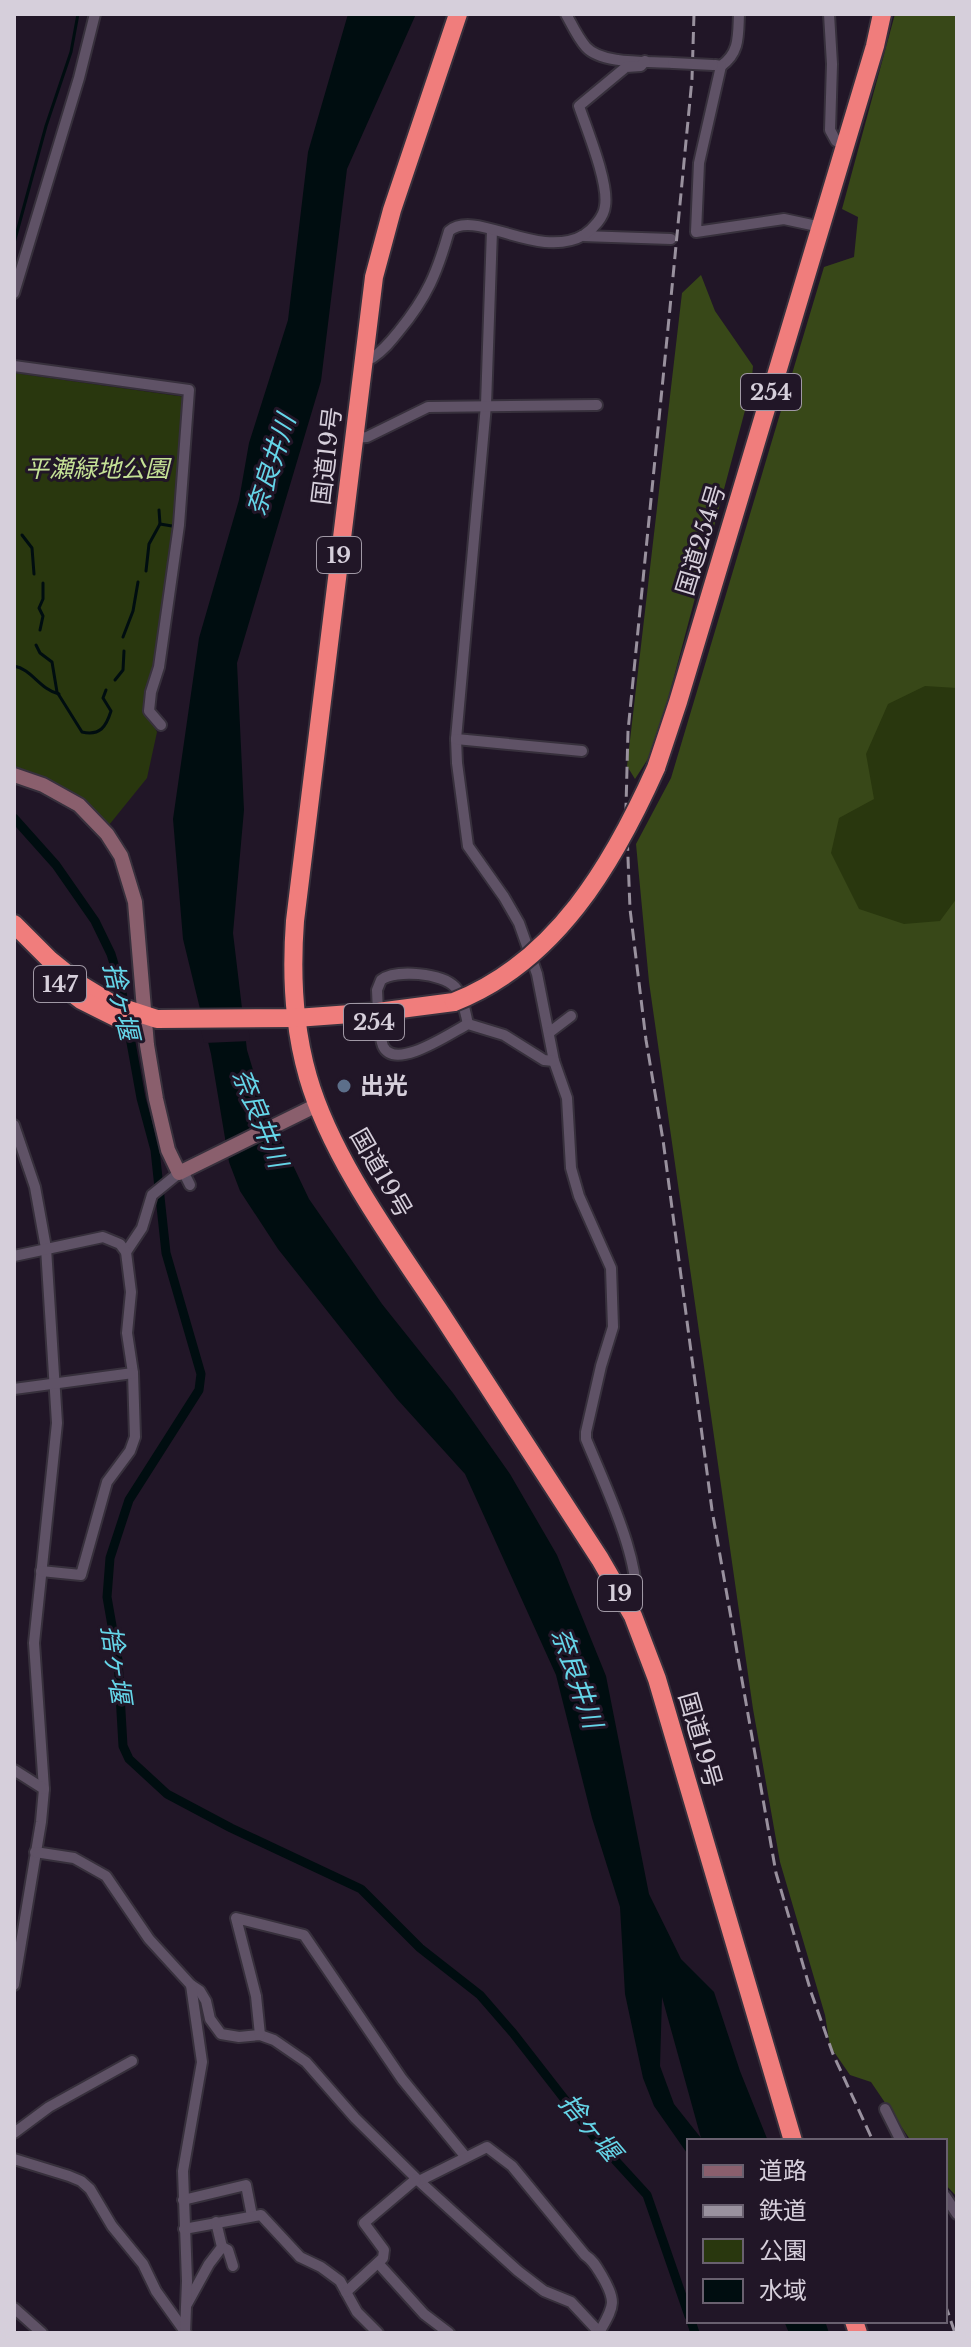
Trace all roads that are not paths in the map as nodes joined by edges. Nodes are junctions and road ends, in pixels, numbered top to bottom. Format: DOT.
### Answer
graph roads {
  1 [pos="95,14"];
  2 [pos="458,14"];
  3 [pos="566,14"];
  4 [pos="739,14"];
  5 [pos="829,14"];
  6 [pos="882,14"];
  7 [pos="645,61"];
  8 [pos="717,66"];
  9 [pos="846,145"];
  10 [pos="812,225"];
  11 [pos="492,230"];
  12 [pos="582,236"];
  13 [pos="671,239"];
  14 [pos="14,293"];
  15 [pos="363,357"];
  16 [pos="14,366"];
  17 [pos="486,405"];
  18 [pos="597,405"];
  19 [pos="354,438"];
  20 [pos="161,725"];
  21 [pos="456,739"];
  22 [pos="582,751"];
  23 [pos="14,775"];
  24 [pos="14,924"];
  25 [pos="14,937"];
  26 [pos="115,1012"];
  27 [pos="379,1016"];
  28 [pos="571,1016"];
  29 [pos="147,1022"];
  30 [pos="289,1023"];
  31 [pos="468,1024"];
  32 [pos="550,1032"];
  33 [pos="554,1061"];
  34 [pos="317,1105"];
  35 [pos="14,1125"];
  36 [pos="183,1171"];
  37 [pos="190,1185"];
  38 [pos="46,1248"];
  39 [pos="126,1252"];
  40 [pos="14,1256"];
  41 [pos="133,1373"];
  42 [pos="56,1384"];
  43 [pos="14,1389"];
  44 [pos="41,1571"];
  45 [pos="633,1616"];
  46 [pos="14,1770"];
  47 [pos="44,1789"];
  48 [pos="35,1852"];
  49 [pos="14,1985"];
  50 [pos="191,1985"];
  51 [pos="260,2035"];
  52 [pos="132,2061"];
  53 [pos="885,2109"];
  54 [pos="14,2133"];
  55 [pos="792,2139"];
  56 [pos="900,2139"];
  57 [pos="465,2156"];
  58 [pos="14,2159"];
  59 [pos="418,2180"];
  60 [pos="183,2200"];
  61 [pos="252,2216"];
  62 [pos="216,2222"];
  63 [pos="184,2229"];
  64 [pos="222,2247"];
  65 [pos="378,2263"];
  66 [pos="233,2266"];
  67 [pos="346,2292"];
  68 [pos="186,2306"];
  69 [pos="14,2308"];
  70 [pos="42,2333"];
  71 [pos="186,2333"];
  72 [pos="378,2333"];
  73 [pos="449,2333"];
  74 [pos="600,2333"];
  1 -- 14 [label="street"];
  2 -- 15 [label="highway, 国道19号 / 19"];
  3 -- 7 [label="street"];
  4 -- 8 [label="street"];
  5 -- 9 [label="street"];
  6 -- 9 [label="highway, 国道254号 / 254"];
  7 -- 8 [label="street, bridge"];
  7 -- 12 [label="street"];
  8 -- 10 [label="street"];
  9 -- 27 [label="highway, 国道254号 / 254, bridge"];
  11 -- 12 [label="street"];
  11 -- 15 [label="street"];
  11 -- 17 [label="street"];
  12 -- 13 [label="street"];
  15 -- 19 [label="highway, 国道19号 / 19"];
  16 -- 20 [label="street"];
  17 -- 18 [label="street"];
  17 -- 19 [label="street"];
  17 -- 21 [label="street"];
  19 -- 30 [label="highway, 国道19号 / 19"];
  21 -- 22 [label="street"];
  21 -- 32 [label="street"];
  23 -- 29 [label="street"];
  24 -- 26 [label="highway, 147"];
  25 -- 26 [label="highway, 147"];
  26 -- 29 [label="highway, 147"];
  27 -- 30 [label="highway, 国道254号 / 254"];
  27 -- 31 [label="street"];
  27 -- 31 [label="street"];
  28 -- 32 [label="street"];
  29 -- 30 [label="highway, 147"];
  29 -- 36 [label="street"];
  30 -- 34 [label="highway, 国道19号 / 19"];
  31 -- 33 [label="street"];
  32 -- 33 [label="street"];
  33 -- 45 [label="street"];
  34 -- 36 [label="street"];
  34 -- 45 [label="highway, 国道19号 / 19"];
  35 -- 38 [label="street"];
  36 -- 37 [label="street"];
  36 -- 39 [label="street"];
  38 -- 39 [label="street"];
  38 -- 40 [label="street"];
  38 -- 42 [label="street"];
  39 -- 41 [label="street"];
  41 -- 42 [label="street"];
  41 -- 44 [label="street"];
  42 -- 43 [label="street"];
  42 -- 44 [label="street"];
  44 -- 47 [label="street"];
  45 -- 55 [label="highway, 国道19号 / 19"];
  46 -- 47 [label="street"];
  47 -- 48 [label="street"];
  48 -- 49 [label="street"];
  48 -- 50 [label="street"];
  50 -- 51 [label="street"];
  50 -- 60 [label="street"];
  51 -- 57 [label="street"];
  51 -- 59 [label="street"];
  52 -- 54 [label="street"];
  53 -- 56 [label="street"];
  57 -- 59 [label="street"];
  57 -- 74 [label="street"];
  58 -- 71 [label="street"];
  59 -- 65 [label="street"];
  59 -- 74 [label="street"];
  60 -- 61 [label="street"];
  60 -- 63 [label="street"];
  61 -- 62 [label="street"];
  61 -- 67 [label="street"];
  62 -- 63 [label="street"];
  62 -- 64 [label="street"];
  63 -- 68 [label="street"];
  64 -- 66 [label="street"];
  64 -- 68 [label="street"];
  65 -- 67 [label="street"];
  65 -- 73 [label="street"];
  67 -- 72 [label="street"];
  68 -- 71 [label="street"];
  69 -- 70 [label="street"];
}
